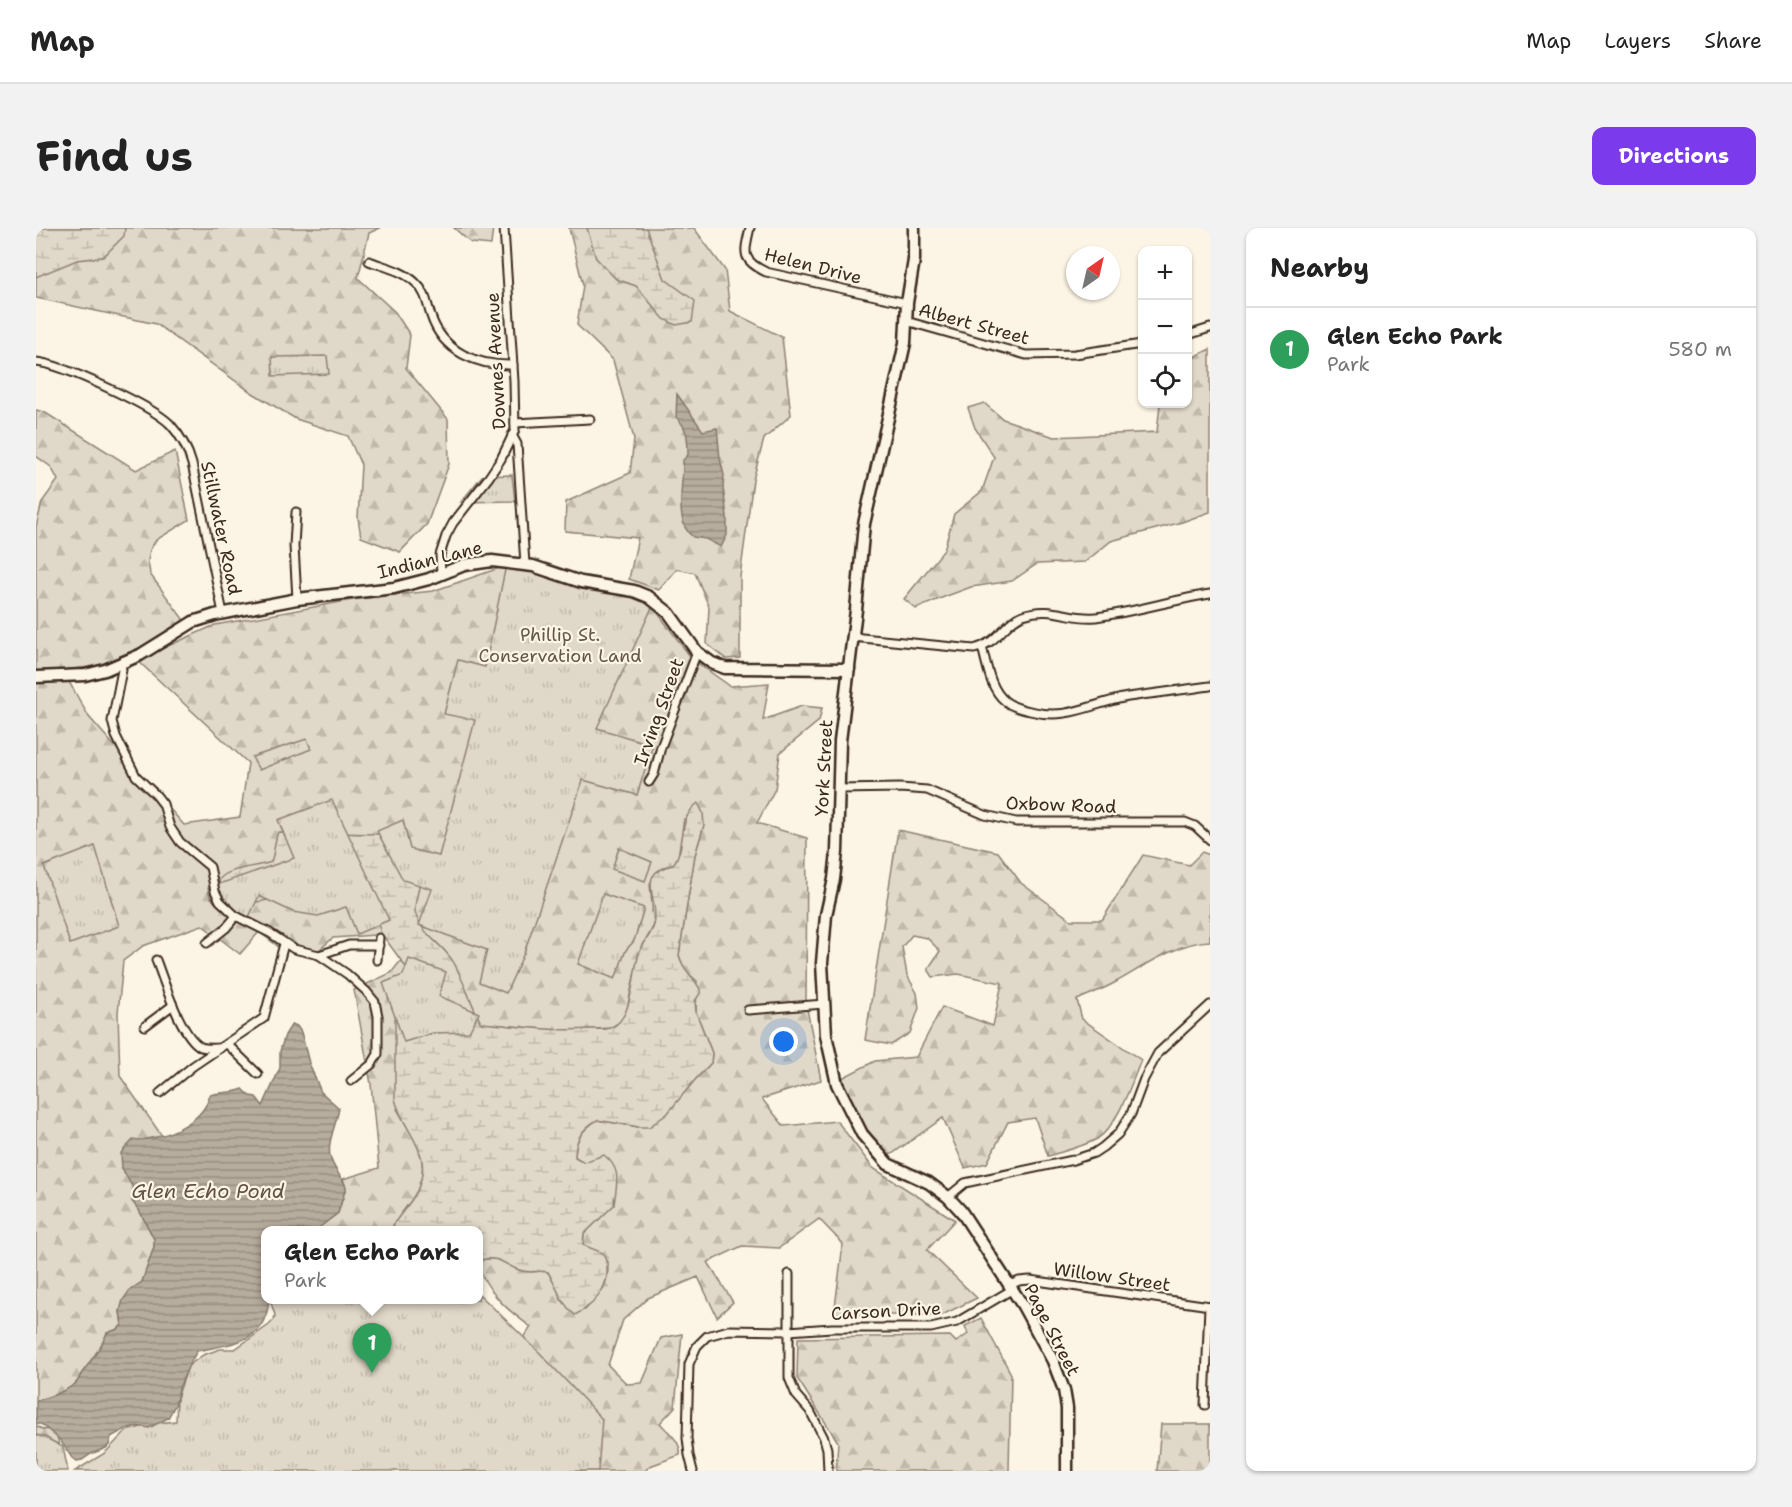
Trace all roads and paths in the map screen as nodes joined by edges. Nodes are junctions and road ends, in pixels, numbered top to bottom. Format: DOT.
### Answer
graph roads {
  1 [pos="504,228"];
  2 [pos="750,228"];
  3 [pos="915,228"];
  4 [pos="369,261"];
  5 [pos="907,303"];
  6 [pos="906,321"];
  7 [pos="1210,328"];
  8 [pos="1192,334"];
  9 [pos="1138,345"];
  10 [pos="36,362"];
  11 [pos="513,365"];
  12 [pos="590,419"];
  13 [pos="515,423"];
  14 [pos="513,435"];
  15 [pos="296,512"];
  16 [pos="525,564"];
  17 [pos="441,574"];
  18 [pos="1210,594"];
  19 [pos="297,599"];
  20 [pos="223,613"];
  21 [pos="852,637"];
  22 [pos="982,647"];
  23 [pos="696,652"];
  24 [pos="120,664"];
  25 [pos="849,669"];
  26 [pos="36,677"];
  27 [pos="1210,686"];
  28 [pos="649,782"];
  29 [pos="838,789"];
  30 [pos="1210,840"];
  31 [pos="236,916"];
  32 [pos="207,943"];
  33 [pos="284,944"];
  34 [pos="319,955"];
  35 [pos="156,960"];
  36 [pos="377,960"];
  37 [pos="824,1004"];
  38 [pos="173,1005"];
  39 [pos="1210,1005"];
  40 [pos="748,1010"];
  41 [pos="145,1026"];
  42 [pos="227,1044"];
  43 [pos="220,1048"];
  44 [pos="258,1074"];
  45 [pos="351,1081"];
  46 [pos="160,1094"];
  47 [pos="948,1197"];
  48 [pos="987,1247"];
  49 [pos="789,1274"];
  50 [pos="1012,1287"];
  51 [pos="1209,1306"];
  52 [pos="788,1331"];
  53 [pos="1205,1405"];
  54 [pos="693,1471"];
  55 [pos="828,1471"];
  56 [pos="1067,1471"];
  1 -- 11 [label="street, Downes Avenue"];
  2 -- 5 [label="street, Helen Drive"];
  3 -- 5 [label="street, York Street"];
  4 -- 11 [label="street"];
  5 -- 6 [label="street, York Street"];
  6 -- 9 [label="street, Albert Street"];
  6 -- 21 [label="street, York Street"];
  7 -- 8 [label="street"];
  10 -- 20 [label="street, Stillwater Road"];
  11 -- 13 [label="street, Downes Avenue"];
  12 -- 13 [label="street"];
  13 -- 14 [label="street, Downes Avenue"];
  14 -- 16 [label="street, Downes Avenue"];
  14 -- 17 [label="street"];
  15 -- 19 [label="street"];
  16 -- 17 [label="street, Indian Lane"];
  16 -- 23 [label="street, Indian Lane"];
  17 -- 19 [label="street, Indian Lane"];
  18 -- 22 [label="street"];
  19 -- 20 [label="street, Indian Lane"];
  20 -- 24 [label="street, Indian Lane"];
  21 -- 22 [label="street"];
  21 -- 25 [label="street, York Street"];
  22 -- 27 [label="street"];
  23 -- 25 [label="street, Indian Lane"];
  23 -- 28 [label="street, Irving Street"];
  24 -- 26 [label="street, Indian Lane"];
  24 -- 31 [label="street"];
  25 -- 29 [label="street, York Street"];
  29 -- 30 [label="street, Oxbow Road"];
  29 -- 37 [label="street, York Street"];
  31 -- 32 [label="street"];
  31 -- 33 [label="street"];
  33 -- 34 [label="street"];
  33 -- 42 [label="street"];
  34 -- 36 [label="street"];
  34 -- 45 [label="street"];
  35 -- 38 [label="street"];
  37 -- 40 [label="street"];
  37 -- 47 [label="street, York Street"];
  38 -- 41 [label="street"];
  38 -- 43 [label="street"];
  39 -- 47 [label="street"];
  42 -- 43 [label="street"];
  42 -- 44 [label="street"];
  43 -- 46 [label="street"];
  47 -- 48 [label="street, York Street"];
  48 -- 50 [label="street, Page Street"];
  49 -- 52 [label="street"];
  50 -- 51 [label="street, Willow Street"];
  50 -- 52 [label="street, Carson Drive"];
  50 -- 56 [label="street, Page Street"];
  51 -- 53 [label="street"];
  52 -- 54 [label="street, Carson Drive"];
  52 -- 55 [label="street"];
}
